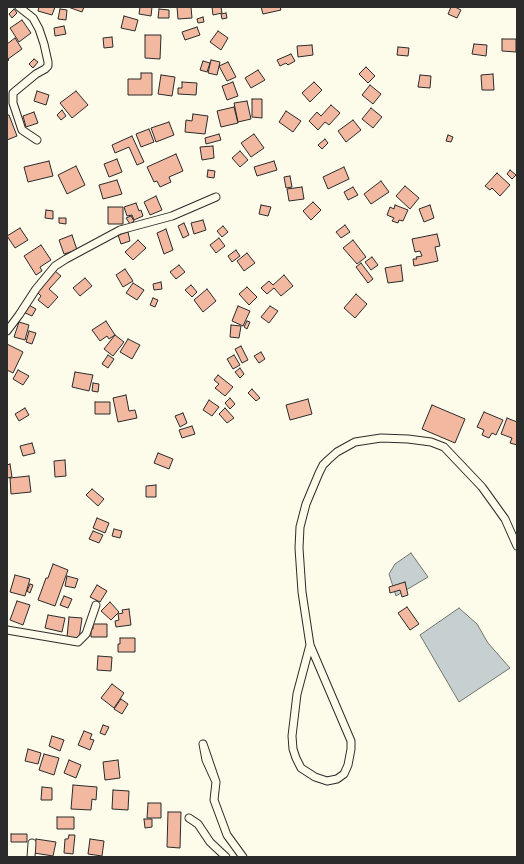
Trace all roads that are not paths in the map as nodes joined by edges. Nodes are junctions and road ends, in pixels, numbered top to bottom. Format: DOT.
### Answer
graph roads {
  1 [pos="19,7"];
  2 [pos="37,140"];
  3 [pos="216,197"];
  4 [pos="7,331"];
  5 [pos="517,546"];
  6 [pos="96,605"];
  7 [pos="7,630"];
  8 [pos="310,645"];
  9 [pos="216,782"];
  10 [pos="189,818"];
  11 [pos="32,843"];
  12 [pos="31,857"];
  13 [pos="226,857"];
  14 [pos="243,857"];
  1 -- 2 [label="street"];
  3 -- 4 [label="street"];
  5 -- 8 [label="street"];
  6 -- 7 [label="street"];
  8 -- 8 [label="street"];
  9 -- 14 [label="street"];
  10 -- 13 [label="street"];
  11 -- 12 [label="street"];
}
